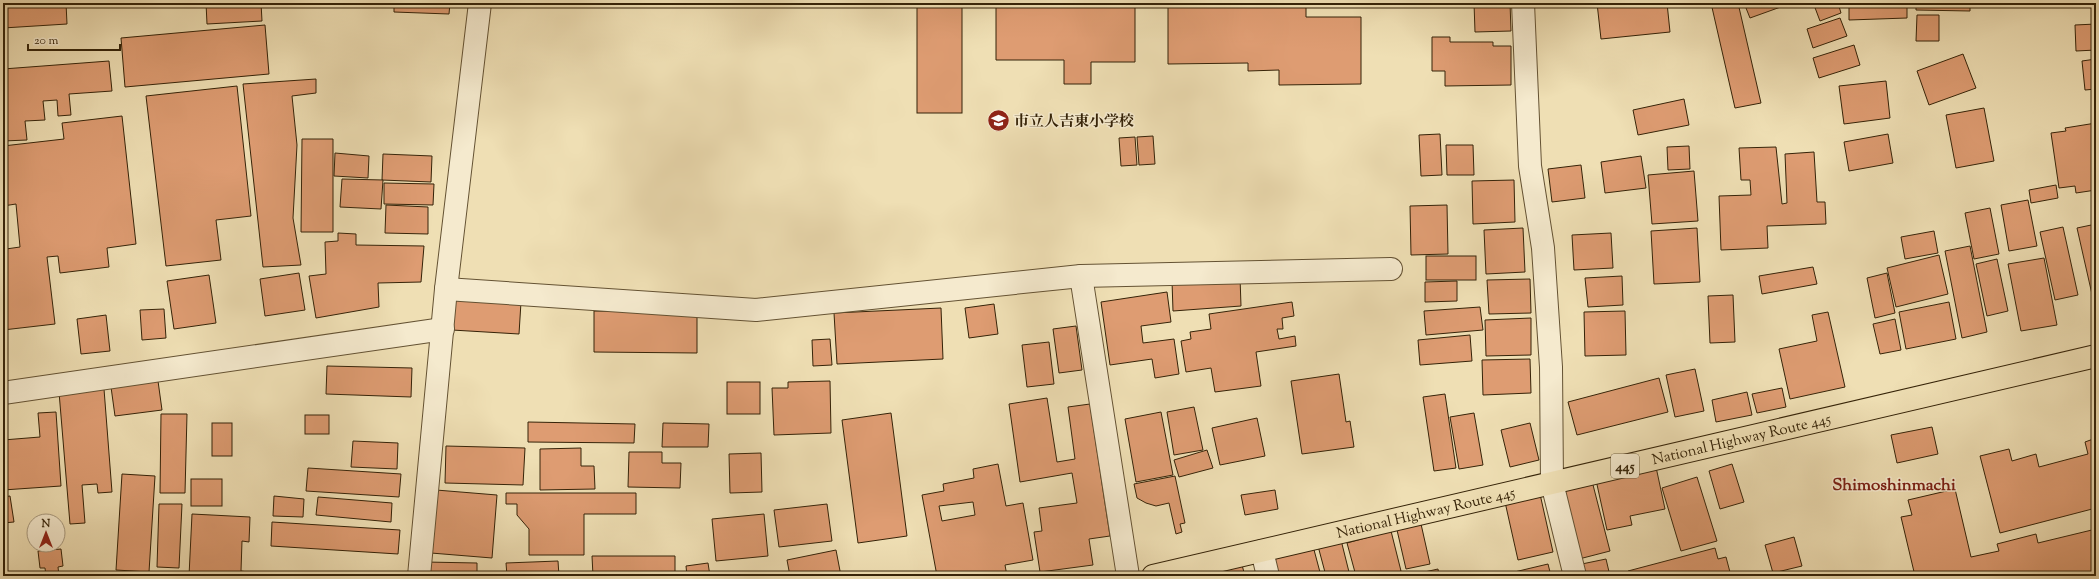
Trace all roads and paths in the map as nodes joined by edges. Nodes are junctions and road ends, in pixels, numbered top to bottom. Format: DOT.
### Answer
graph roads {
  1 [pos="480,3"];
  2 [pos="1523,3"];
  3 [pos="1391,269"];
  4 [pos="1081,276"];
  5 [pos="446,289"];
  6 [pos="443,329"];
  7 [pos="2096,356"];
  8 [pos="3,393"];
  9 [pos="1552,483"];
  10 [pos="1262,551"];
  11 [pos="419,576"];
  12 [pos="1128,576"];
  13 [pos="1153,576"];
  14 [pos="1268,576"];
  15 [pos="1575,576"];
  1 -- 5 [label="street"];
  2 -- 9 [label="street"];
  3 -- 4 [label="street"];
  4 -- 5 [label="street"];
  4 -- 12 [label="street"];
  5 -- 6 [label="street"];
  6 -- 8 [label="street"];
  6 -- 11 [label="street"];
  7 -- 9 [label="highway, National Highway Route 445 / 445"];
  9 -- 10 [label="highway, National Highway Route 445 / 445"];
  9 -- 15 [label="street"];
  10 -- 13 [label="highway, National Highway Route 445 / 445"];
  10 -- 14 [label="street"];
}
